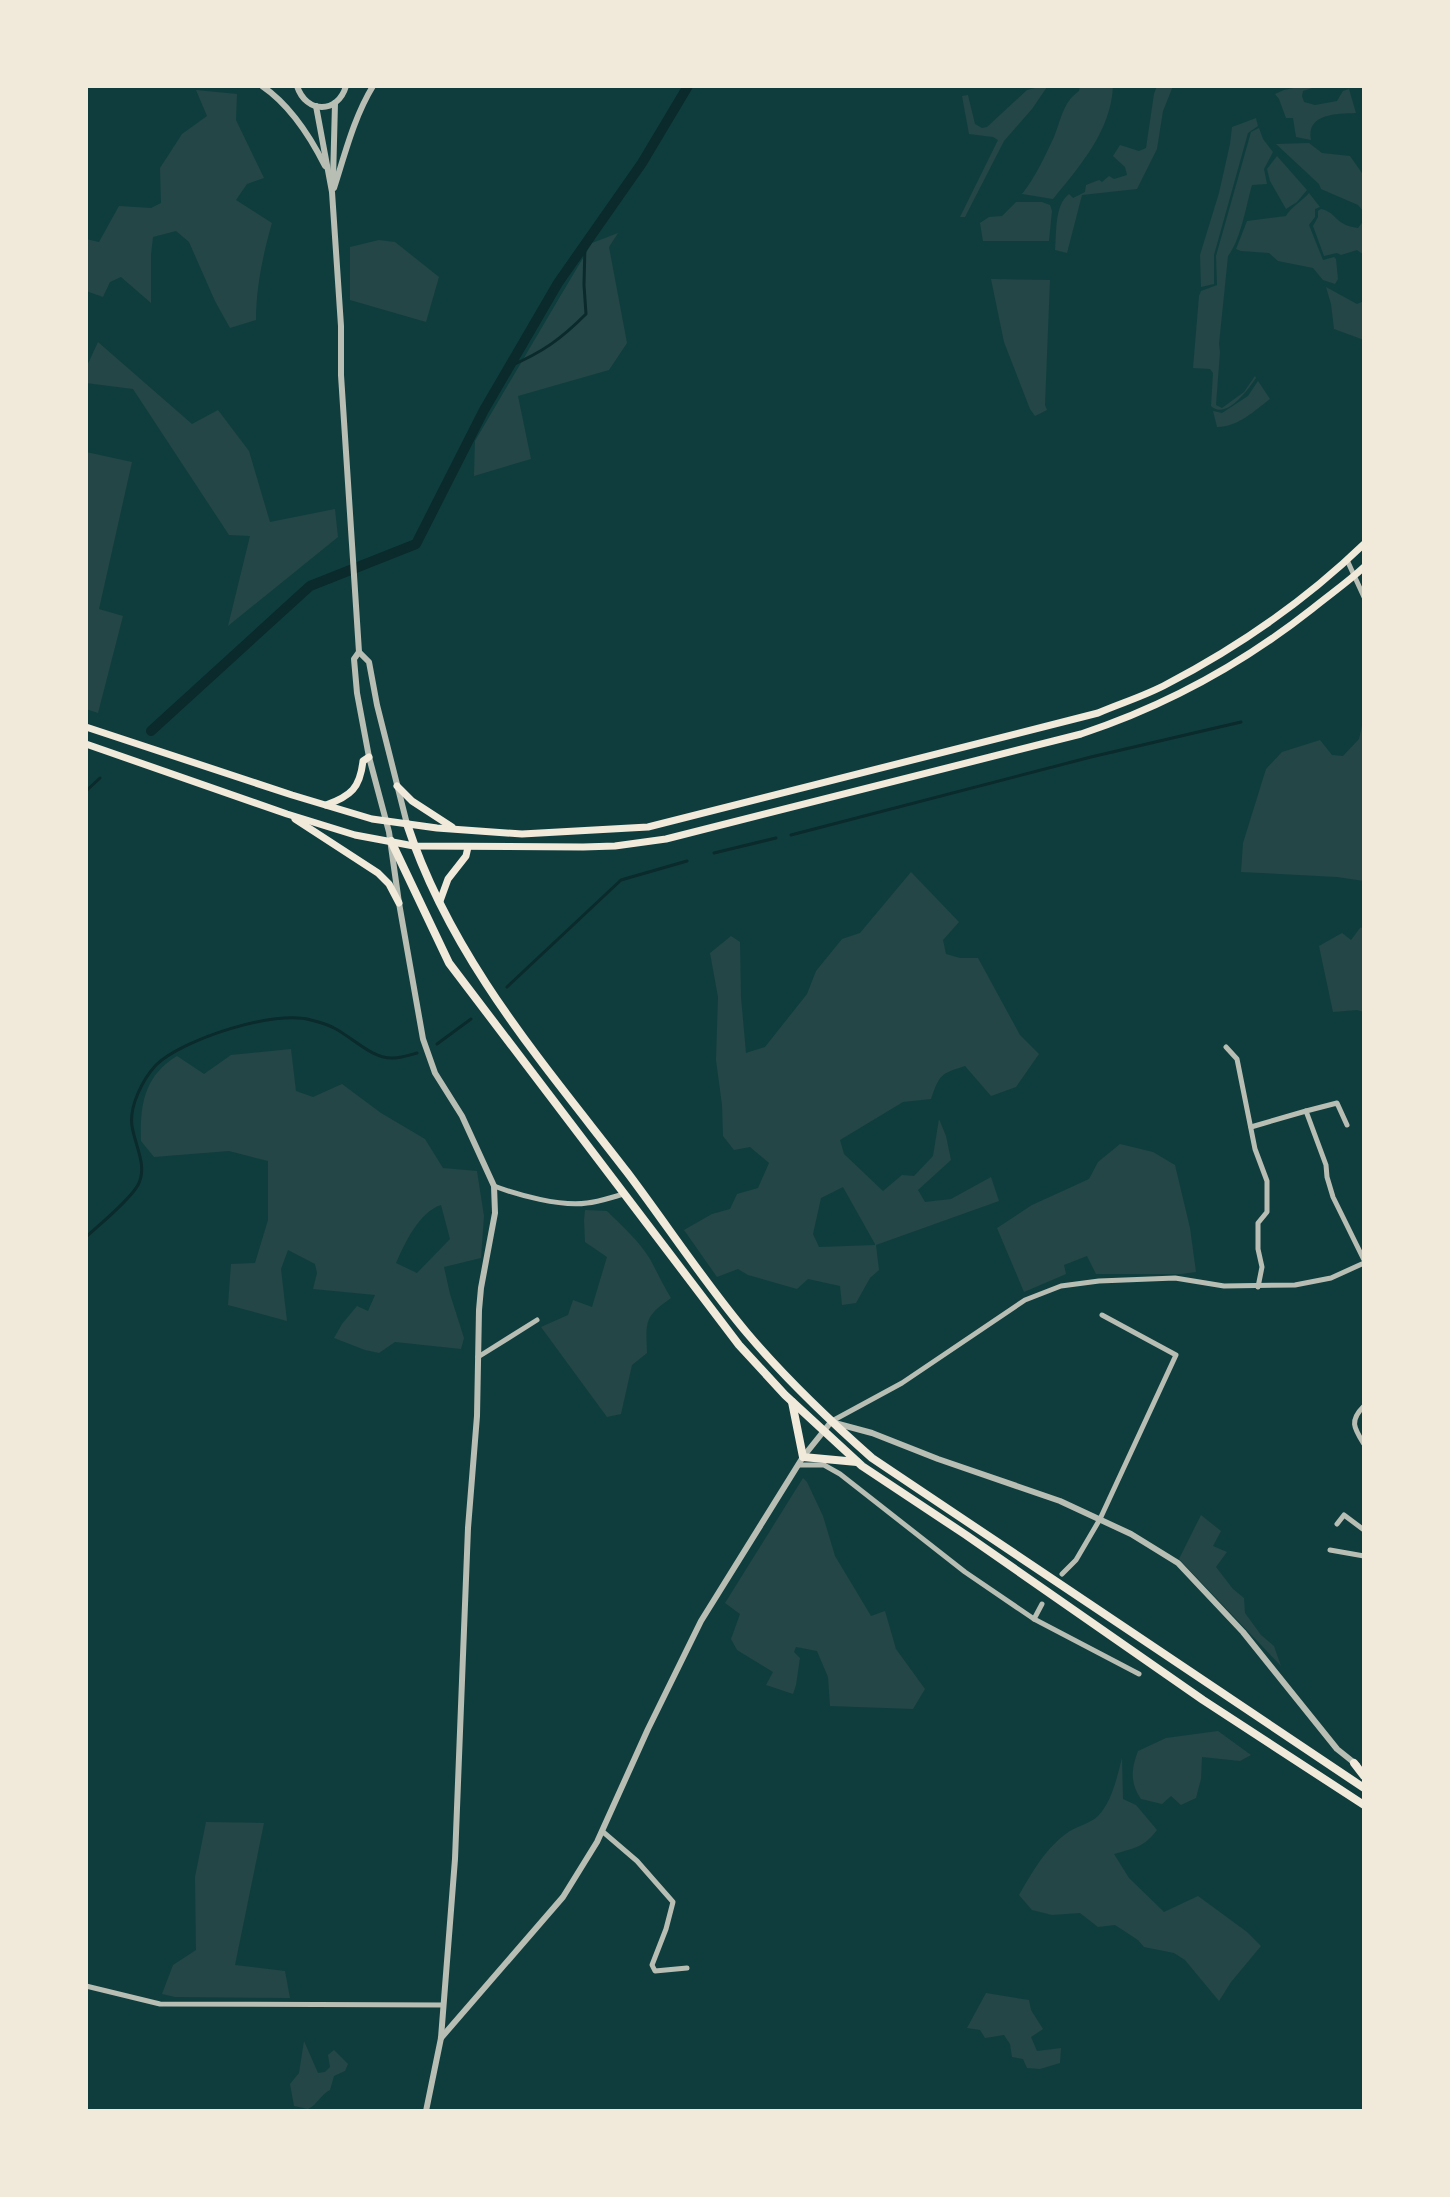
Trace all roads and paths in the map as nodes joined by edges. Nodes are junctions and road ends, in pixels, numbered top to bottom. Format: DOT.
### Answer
graph roads {
  1 [pos="262,86"];
  2 [pos="297,86"];
  3 [pos="346,86"];
  4 [pos="373,86"];
  5 [pos="335,103"];
  6 [pos="316,106"];
  7 [pos="328,173"];
  8 [pos="332,192"];
  9 [pos="1364,544"];
  10 [pos="1347,560"];
  11 [pos="1364,567"];
  12 [pos="1354,576"];
  13 [pos="1364,597"];
  14 [pos="359,652"];
  15 [pos="86,727"];
  16 [pos="86,744"];
  17 [pos="369,757"];
  18 [pos="397,786"];
  19 [pos="325,805"];
  20 [pos="287,814"];
  21 [pos="386,821"];
  22 [pos="407,824"];
  23 [pos="458,830"];
  24 [pos="391,841"];
  25 [pos="414,846"];
  26 [pos="468,847"];
  27 [pos="440,901"];
  28 [pos="399,903"];
  29 [pos="1226,1047"];
  30 [pos="1306,1111"];
  31 [pos="1347,1125"];
  32 [pos="1251,1127"];
  33 [pos="494,1186"];
  34 [pos="624,1194"];
  35 [pos="1364,1262"];
  36 [pos="1258,1287"];
  37 [pos="1102,1315"];
  38 [pos="537,1320"];
  39 [pos="478,1357"];
  40 [pos="791,1401"];
  41 [pos="1364,1406"];
  42 [pos="831,1422"];
  43 [pos="824,1431"];
  44 [pos="1364,1444"];
  45 [pos="801,1461"];
  46 [pos="858,1463"];
  47 [pos="1100,1519"];
  48 [pos="1337,1524"];
  49 [pos="1364,1530"];
  50 [pos="1330,1550"];
  51 [pos="1364,1556"];
  52 [pos="1062,1574"];
  53 [pos="1042,1604"];
  54 [pos="1034,1619"];
  55 [pos="1139,1674"];
  56 [pos="1354,1763"];
  57 [pos="1364,1773"];
  58 [pos="1364,1788"];
  59 [pos="1364,1805"];
  60 [pos="602,1831"];
  61 [pos="687,1968"];
  62 [pos="86,1986"];
  63 [pos="443,2005"];
  64 [pos="441,2038"];
  65 [pos="426,2111"];
  1 -- 7 [label="street"];
  2 -- 6 [label="street"];
  3 -- 5 [label="street"];
  4 -- 8 [label="street"];
  5 -- 6 [label="street"];
  5 -- 8 [label="street"];
  6 -- 7 [label="street"];
  7 -- 8 [label="street"];
  8 -- 14 [label="street"];
  9 -- 10 [label="main road"];
  10 -- 12 [label="street"];
  10 -- 23 [label="main road"];
  11 -- 12 [label="main road"];
  12 -- 13 [label="street"];
  12 -- 26 [label="main road"];
  14 -- 17 [label="street"];
  14 -- 18 [label="street"];
  15 -- 19 [label="main road"];
  16 -- 20 [label="main road"];
  17 -- 19 [label="main road"];
  17 -- 21 [label="street"];
  18 -- 22 [label="street"];
  18 -- 23 [label="main road"];
  19 -- 21 [label="main road"];
  20 -- 24 [label="main road"];
  20 -- 28 [label="main road"];
  21 -- 22 [label="main road"];
  21 -- 24 [label="street"];
  22 -- 23 [label="main road"];
  22 -- 25 [label="main road"];
  24 -- 25 [label="main road"];
  24 -- 28 [label="street"];
  24 -- 34 [label="main road"];
  25 -- 26 [label="main road"];
  25 -- 27 [label="main road"];
  26 -- 27 [label="main road"];
  27 -- 42 [label="main road"];
  28 -- 33 [label="street"];
  29 -- 32 [label="street"];
  30 -- 31 [label="street"];
  30 -- 32 [label="street"];
  30 -- 35 [label="street"];
  32 -- 36 [label="street"];
  33 -- 34 [label="street"];
  33 -- 39 [label="street"];
  34 -- 40 [label="main road"];
  35 -- 36 [label="street"];
  36 -- 42 [label="street"];
  37 -- 47 [label="street"];
  38 -- 39 [label="street"];
  39 -- 63 [label="street"];
  40 -- 43 [label="main road"];
  40 -- 45 [label="main road"];
  41 -- 44 [label="street"];
  42 -- 43 [label="street"];
  42 -- 47 [label="street"];
  42 -- 58 [label="main road"];
  43 -- 45 [label="street"];
  43 -- 46 [label="main road"];
  45 -- 46 [label="main road"];
  45 -- 54 [label="street"];
  45 -- 60 [label="street"];
  46 -- 59 [label="main road"];
  47 -- 52 [label="street"];
  47 -- 56 [label="street"];
  48 -- 49 [label="street"];
  50 -- 51 [label="street"];
  53 -- 54 [label="street"];
  54 -- 55 [label="street"];
  56 -- 57 [label="main road"];
  60 -- 61 [label="street"];
  60 -- 64 [label="street"];
  62 -- 63 [label="street"];
  63 -- 64 [label="street"];
  64 -- 65 [label="street"];
}
